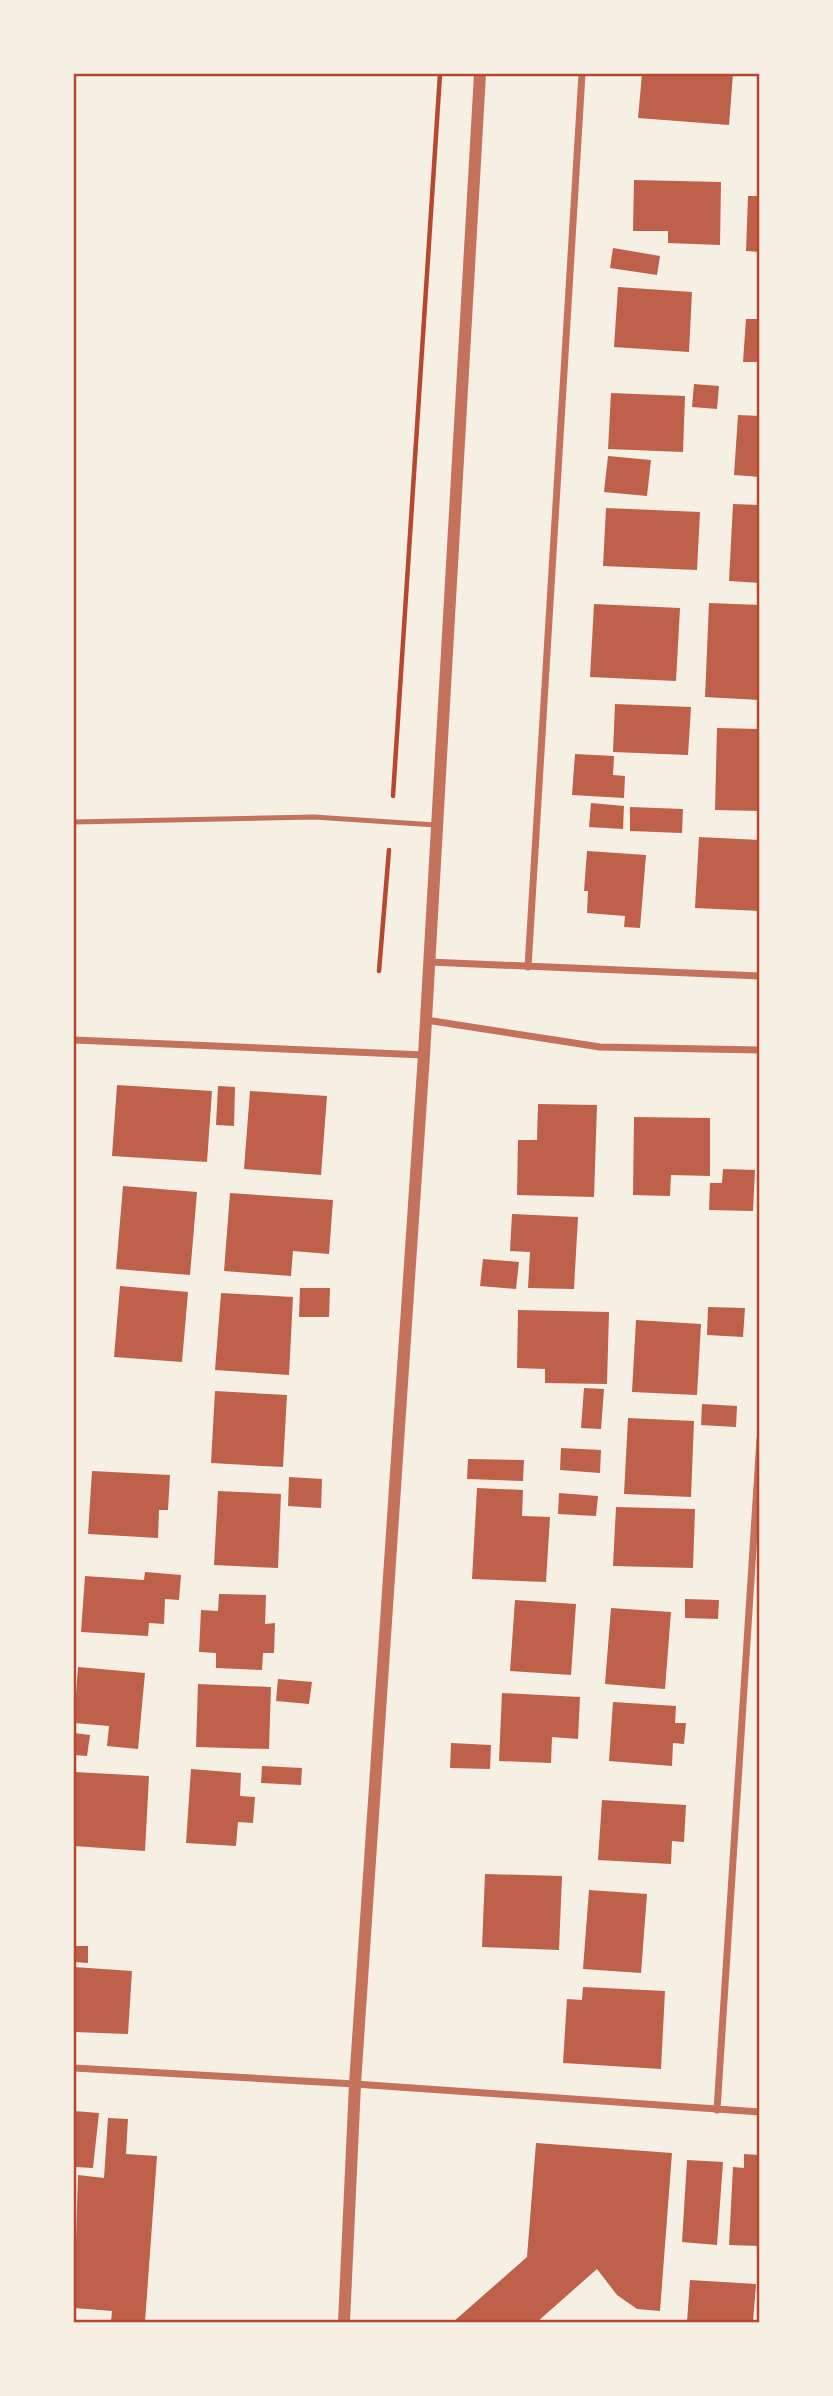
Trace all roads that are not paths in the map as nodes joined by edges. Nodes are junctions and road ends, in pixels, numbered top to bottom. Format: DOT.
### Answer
graph roads {
  1 [pos="480,74"];
  2 [pos="582,74"];
  3 [pos="74,822"];
  4 [pos="436,825"];
  5 [pos="429,962"];
  6 [pos="528,967"];
  7 [pos="760,976"];
  8 [pos="426,1020"];
  9 [pos="74,1040"];
  10 [pos="760,1050"];
  11 [pos="424,1055"];
  12 [pos="760,1439"];
  13 [pos="74,2068"];
  14 [pos="355,2084"];
  15 [pos="717,2110"];
  16 [pos="760,2112"];
  17 [pos="344,2322"];
  1 -- 4 [label="street"];
  2 -- 6 [label="street"];
  3 -- 4 [label="lane"];
  4 -- 5 [label="street"];
  5 -- 6 [label="street"];
  5 -- 8 [label="street"];
  6 -- 7 [label="street"];
  8 -- 10 [label="street"];
  8 -- 11 [label="street"];
  9 -- 11 [label="street"];
  11 -- 14 [label="street"];
  12 -- 15 [label="street"];
  13 -- 14 [label="street"];
  14 -- 15 [label="street"];
  14 -- 17 [label="street"];
  15 -- 16 [label="street"];
}
